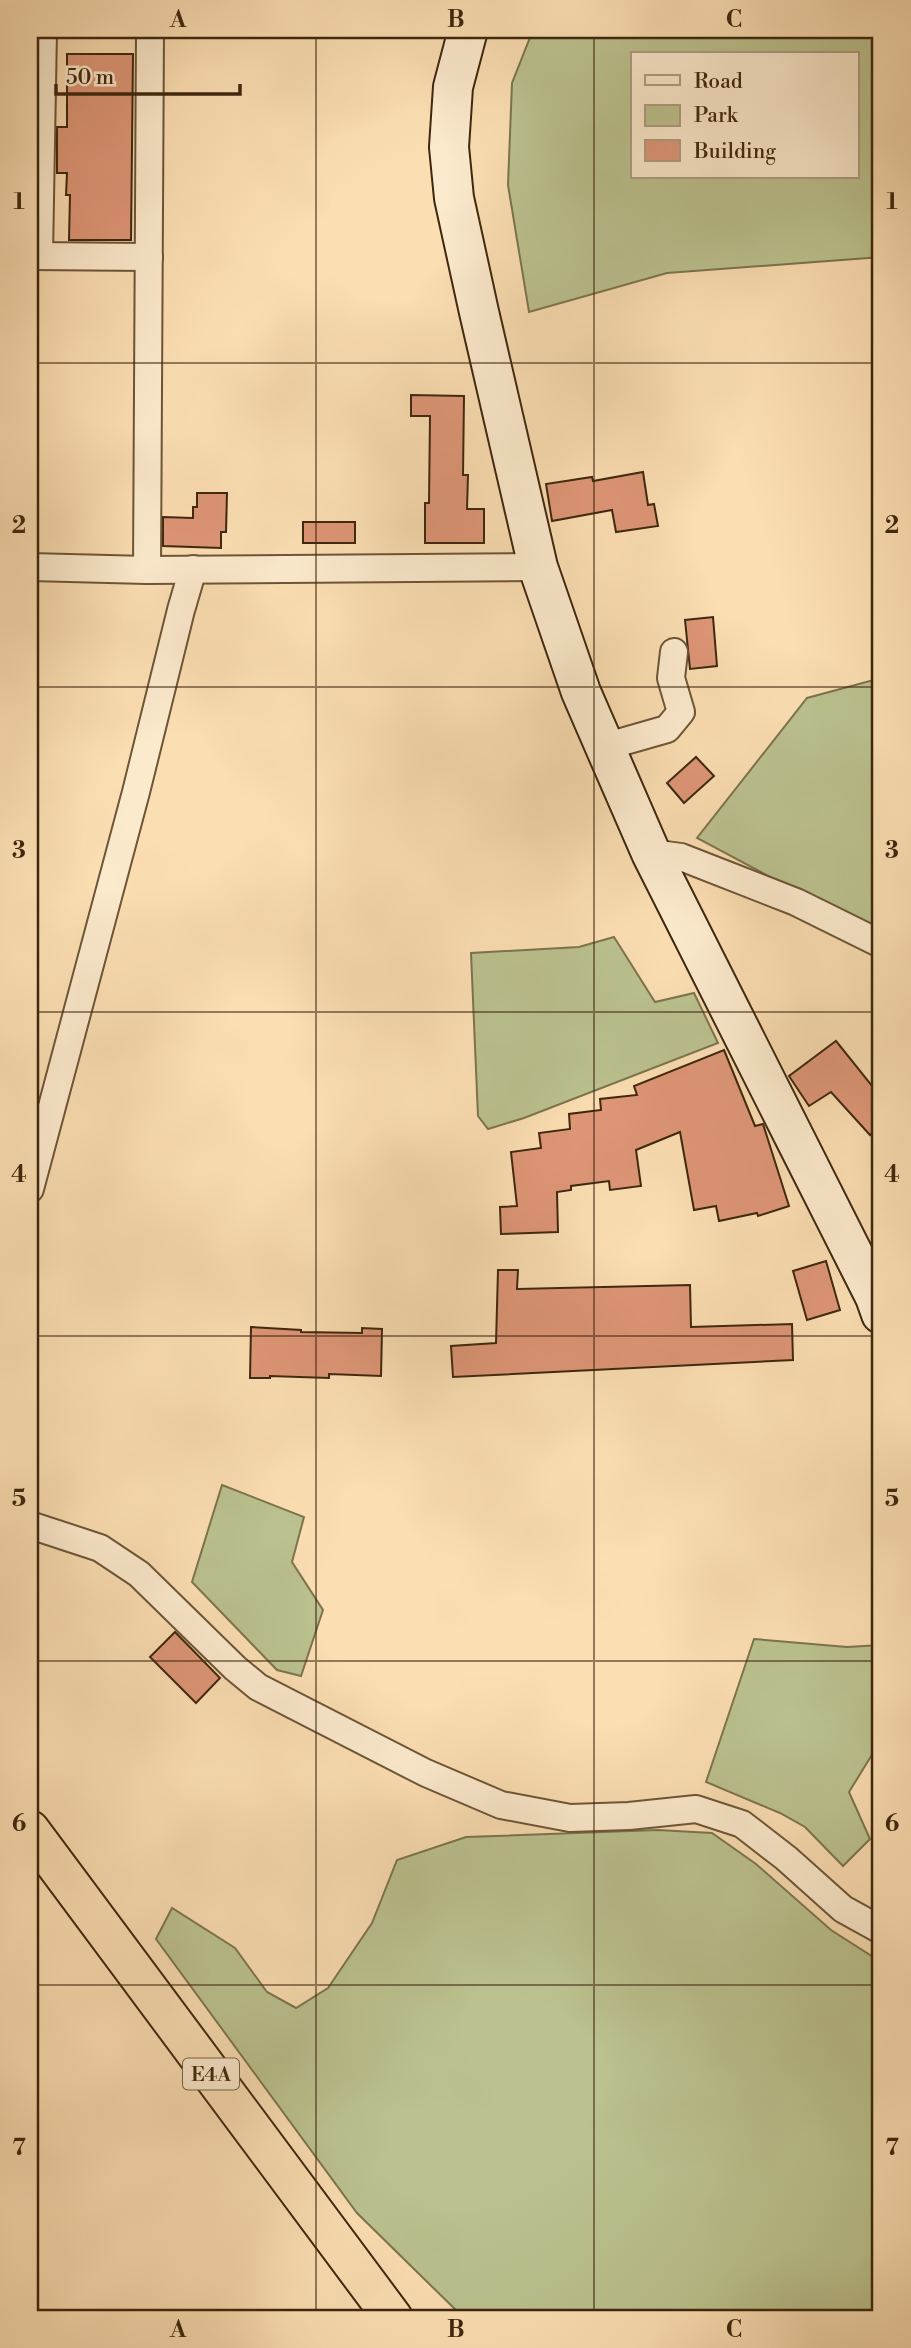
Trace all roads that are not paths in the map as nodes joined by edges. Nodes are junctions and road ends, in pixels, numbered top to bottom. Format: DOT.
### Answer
graph roads {
  1 [pos="43,30"];
  2 [pos="150,30"];
  3 [pos="468,30"];
  4 [pos="34,256"];
  5 [pos="149,257"];
  6 [pos="30,567"];
  7 [pos="538,567"];
  8 [pos="194,569"];
  9 [pos="146,570"];
  10 [pos="674,652"];
  11 [pos="604,747"];
  12 [pos="651,853"];
  13 [pos="881,944"];
  14 [pos="30,1189"];
  15 [pos="881,1314"];
  16 [pos="30,1525"];
  17 [pos="30,1830"];
  18 [pos="881,1930"];
  19 [pos="393,2318"];
  1 -- 4 [label="street"];
  2 -- 5 [label="street"];
  3 -- 7 [label="street"];
  4 -- 5 [label="street"];
  5 -- 9 [label="street"];
  6 -- 9 [label="street"];
  7 -- 8 [label="street"];
  7 -- 11 [label="street"];
  8 -- 9 [label="street"];
  8 -- 14 [label="street"];
  10 -- 11 [label="street"];
  11 -- 12 [label="street"];
  12 -- 13 [label="street"];
  12 -- 15 [label="street"];
  16 -- 18 [label="street"];
  17 -- 19 [label="highway, E4A"];
}
